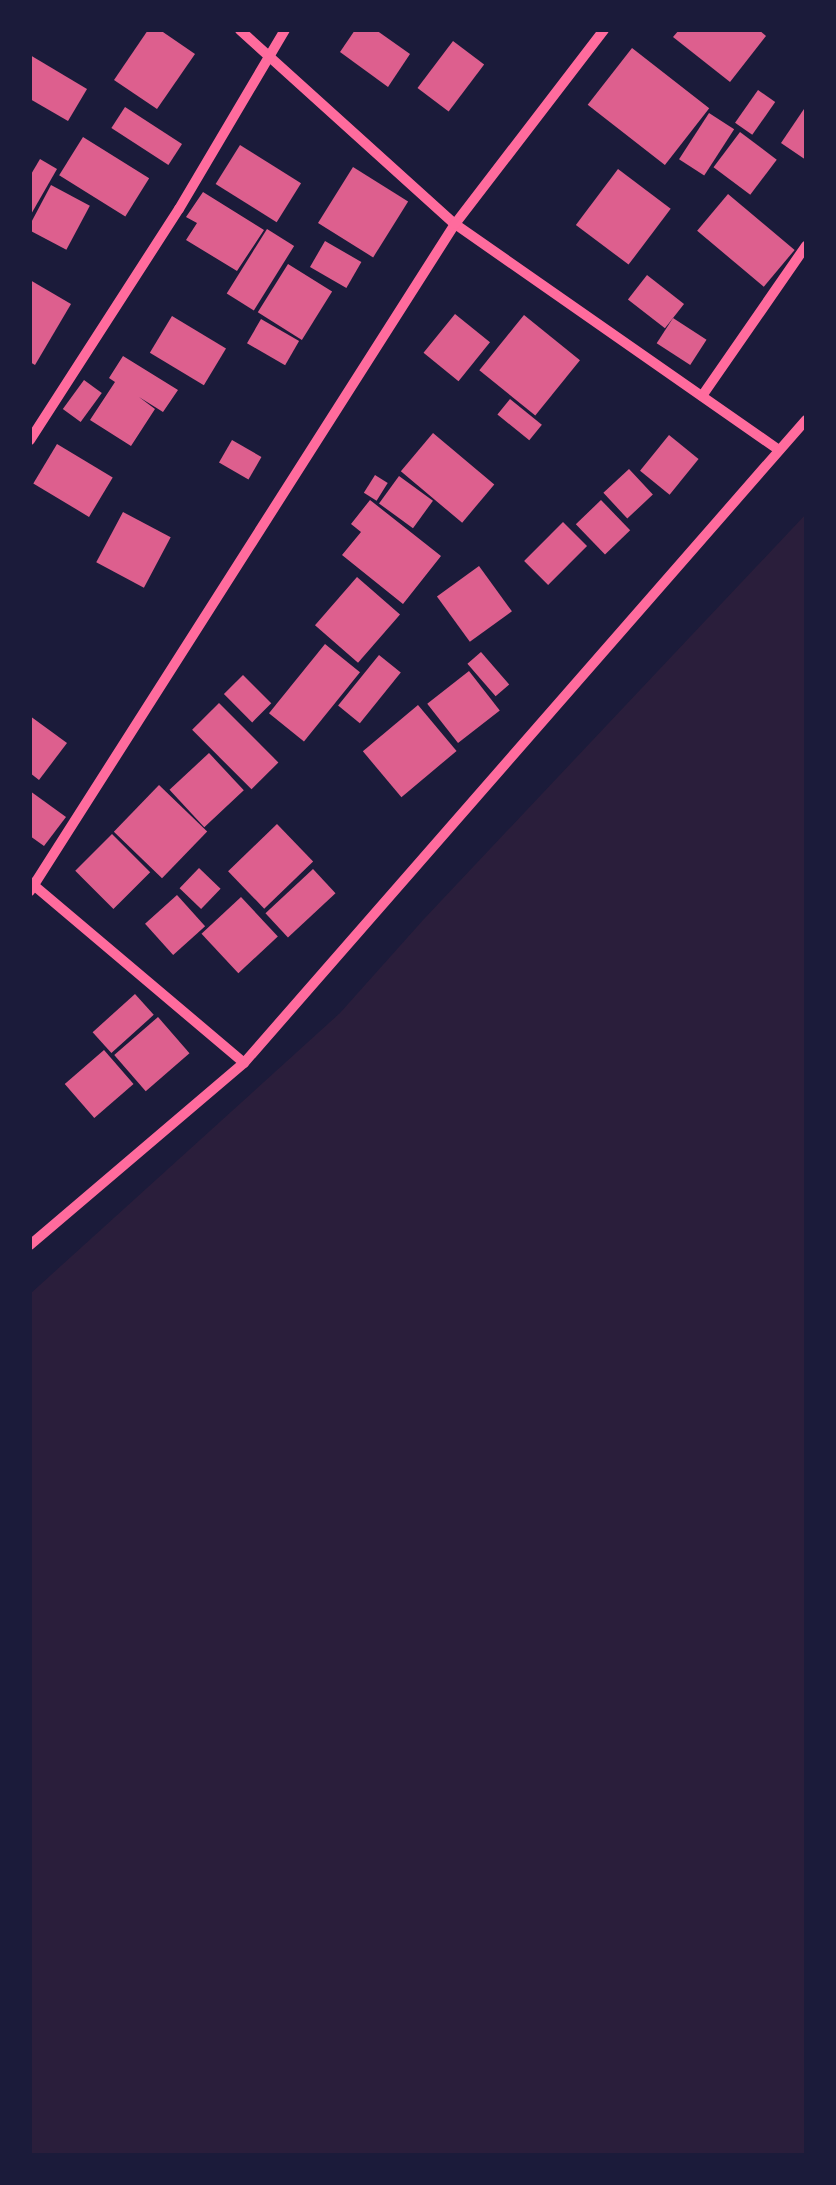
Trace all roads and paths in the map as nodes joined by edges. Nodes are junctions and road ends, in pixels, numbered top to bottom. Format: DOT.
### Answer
graph roads {
  1 [pos="240,30"];
  2 [pos="284,30"];
  3 [pos="604,30"];
  4 [pos="268,52"];
  5 [pos="455,224"];
  6 [pos="806,246"];
  7 [pos="702,396"];
  8 [pos="806,420"];
  9 [pos="30,440"];
  10 [pos="779,450"];
  11 [pos="32,886"];
  12 [pos="244,1063"];
  13 [pos="30,1245"];
  1 -- 4 [label="street"];
  2 -- 4 [label="street"];
  3 -- 5 [label="street"];
  4 -- 5 [label="street"];
  4 -- 9 [label="street"];
  5 -- 7 [label="street"];
  5 -- 11 [label="street"];
  6 -- 7 [label="street"];
  7 -- 10 [label="street"];
  8 -- 10 [label="street"];
  10 -- 12 [label="street"];
  11 -- 12 [label="street"];
  12 -- 13 [label="street"];
}
